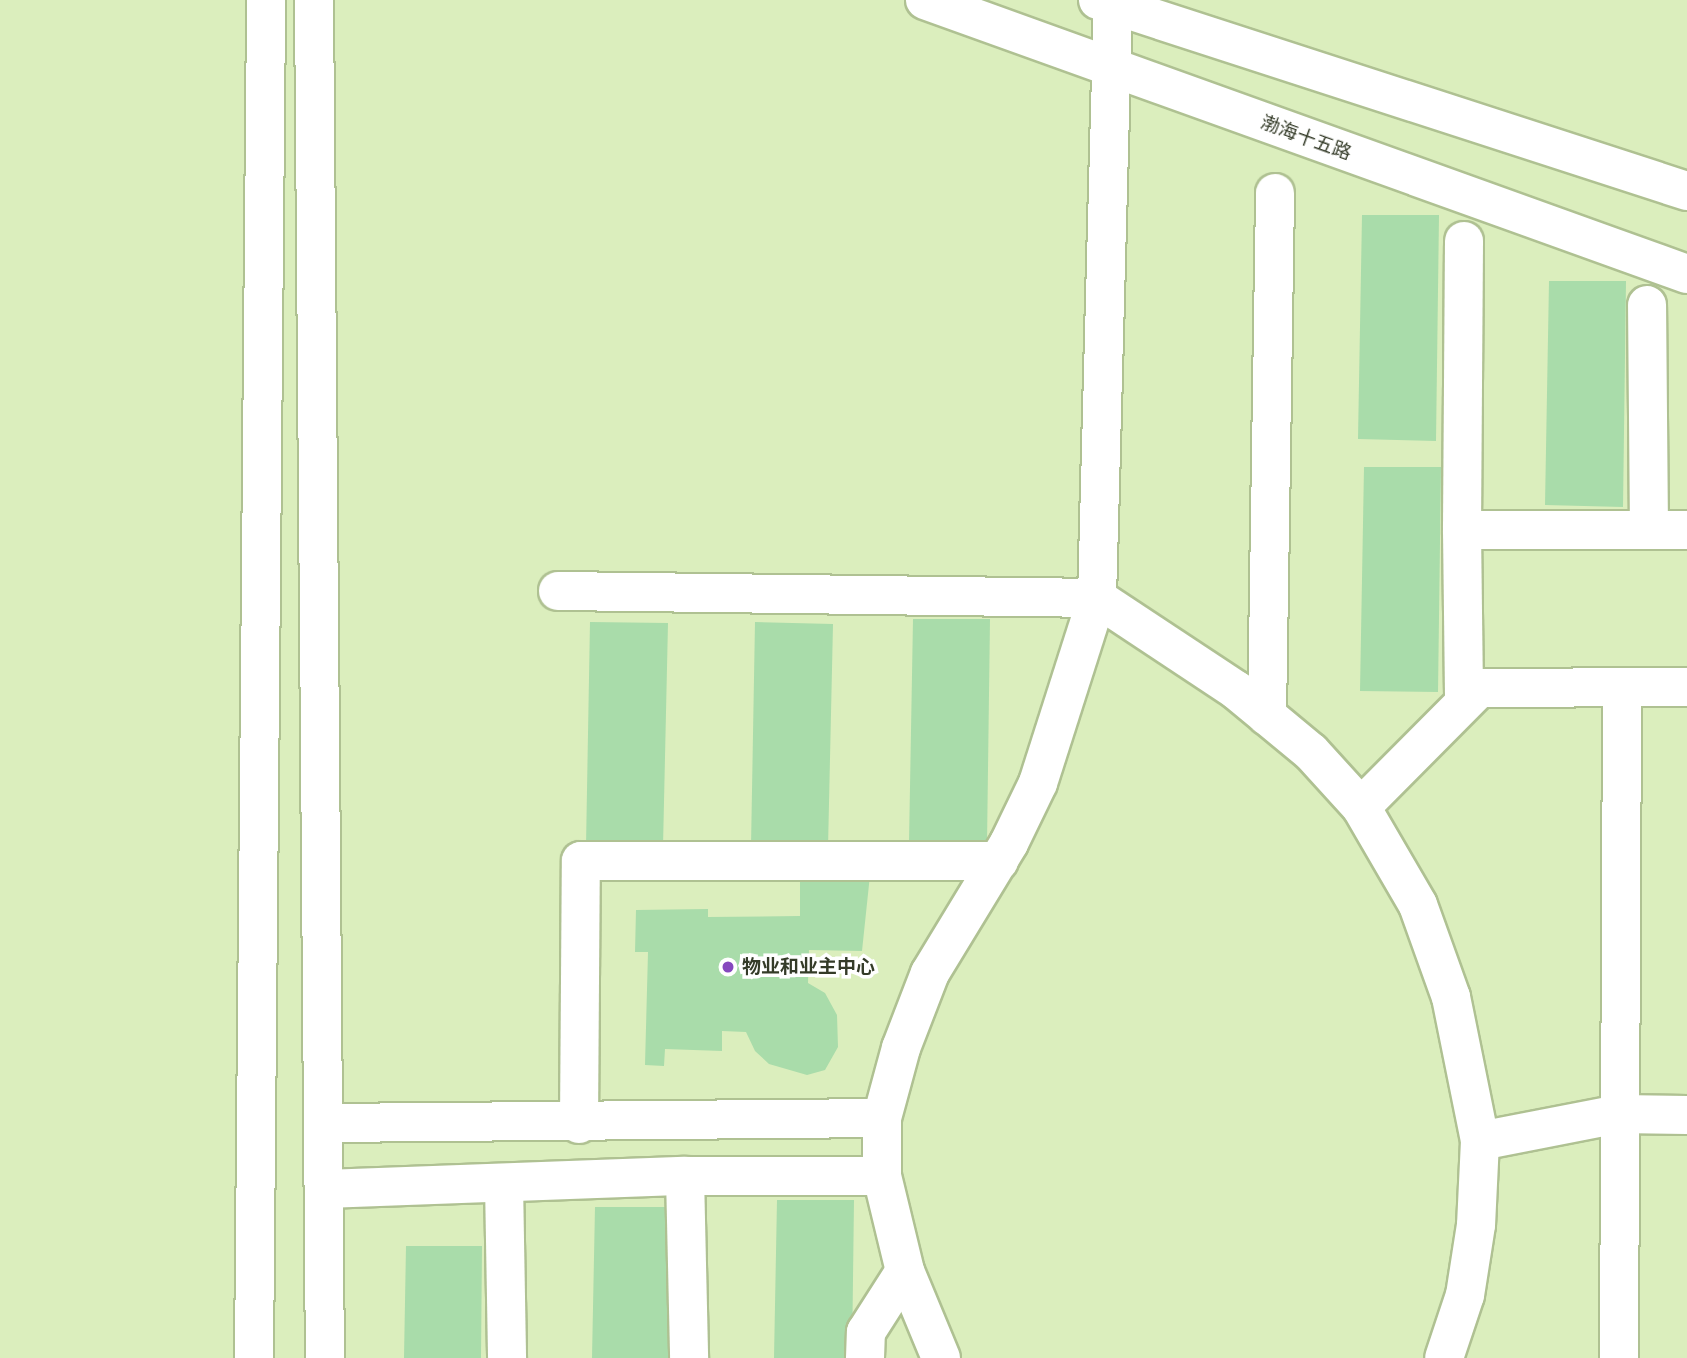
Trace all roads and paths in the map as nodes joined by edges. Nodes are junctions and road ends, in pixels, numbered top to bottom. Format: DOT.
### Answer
graph roads {
  1 [pos="266,0"];
  2 [pos="314,0"];
  3 [pos="925,0"];
  4 [pos="1108,2"];
  5 [pos="1111,68"];
  6 [pos="1687,191"];
  7 [pos="1275,193"];
  8 [pos="1464,240"];
  9 [pos="1687,274"];
  10 [pos="1647,304"];
  11 [pos="1462,530"];
  12 [pos="1649,530"];
  13 [pos="1687,530"];
  14 [pos="558,591"];
  15 [pos="1097,598"];
  16 [pos="1687,687"];
  17 [pos="1622,688"];
  18 [pos="1464,700"];
  19 [pos="1267,716"];
  20 [pos="1361,807"];
  21 [pos="999,861"];
  22 [pos="1619,1114"];
  23 [pos="1687,1115"];
  24 [pos="882,1118"];
  25 [pos="325,1123"];
  26 [pos="579,1124"];
  27 [pos="1480,1141"];
  28 [pos="685,1176"];
  29 [pos="882,1176"];
  30 [pos="503,1183"];
  31 [pos="325,1189"];
  32 [pos="905,1271"];
  33 [pos="254,1358"];
  34 [pos="325,1358"];
  35 [pos="507,1358"];
  36 [pos="689,1358"];
  37 [pos="865,1358"];
  38 [pos="941,1358"];
  39 [pos="1444,1358"];
  40 [pos="1619,1358"];
  1 -- 33 [label="street"];
  2 -- 25 [label="street"];
  3 -- 5 [label="street, 渤海十五路"];
  4 -- 5 [label="street"];
  4 -- 6 [label="street"];
  5 -- 9 [label="street, 渤海十五路"];
  5 -- 15 [label="street"];
  7 -- 19 [label="street"];
  8 -- 11 [label="street"];
  10 -- 12 [label="street"];
  11 -- 12 [label="street"];
  11 -- 18 [label="street"];
  12 -- 13 [label="street"];
  14 -- 15 [label="street"];
  15 -- 19 [label="street"];
  15 -- 21 [label="street"];
  16 -- 17 [label="street"];
  17 -- 18 [label="street"];
  17 -- 22 [label="street"];
  18 -- 20 [label="street"];
  19 -- 20 [label="street"];
  20 -- 27 [label="street"];
  21 -- 24 [label="street"];
  21 -- 26 [label="street"];
  22 -- 23 [label="street"];
  22 -- 27 [label="street"];
  22 -- 40 [label="street"];
  24 -- 26 [label="street"];
  24 -- 29 [label="street"];
  25 -- 26 [label="street"];
  25 -- 31 [label="street"];
  27 -- 39 [label="street"];
  28 -- 29 [label="street"];
  28 -- 30 [label="street"];
  28 -- 36 [label="street"];
  29 -- 32 [label="street"];
  30 -- 31 [label="street"];
  30 -- 35 [label="street"];
  31 -- 34 [label="street"];
  32 -- 37 [label="street"];
  32 -- 38 [label="street"];
}
